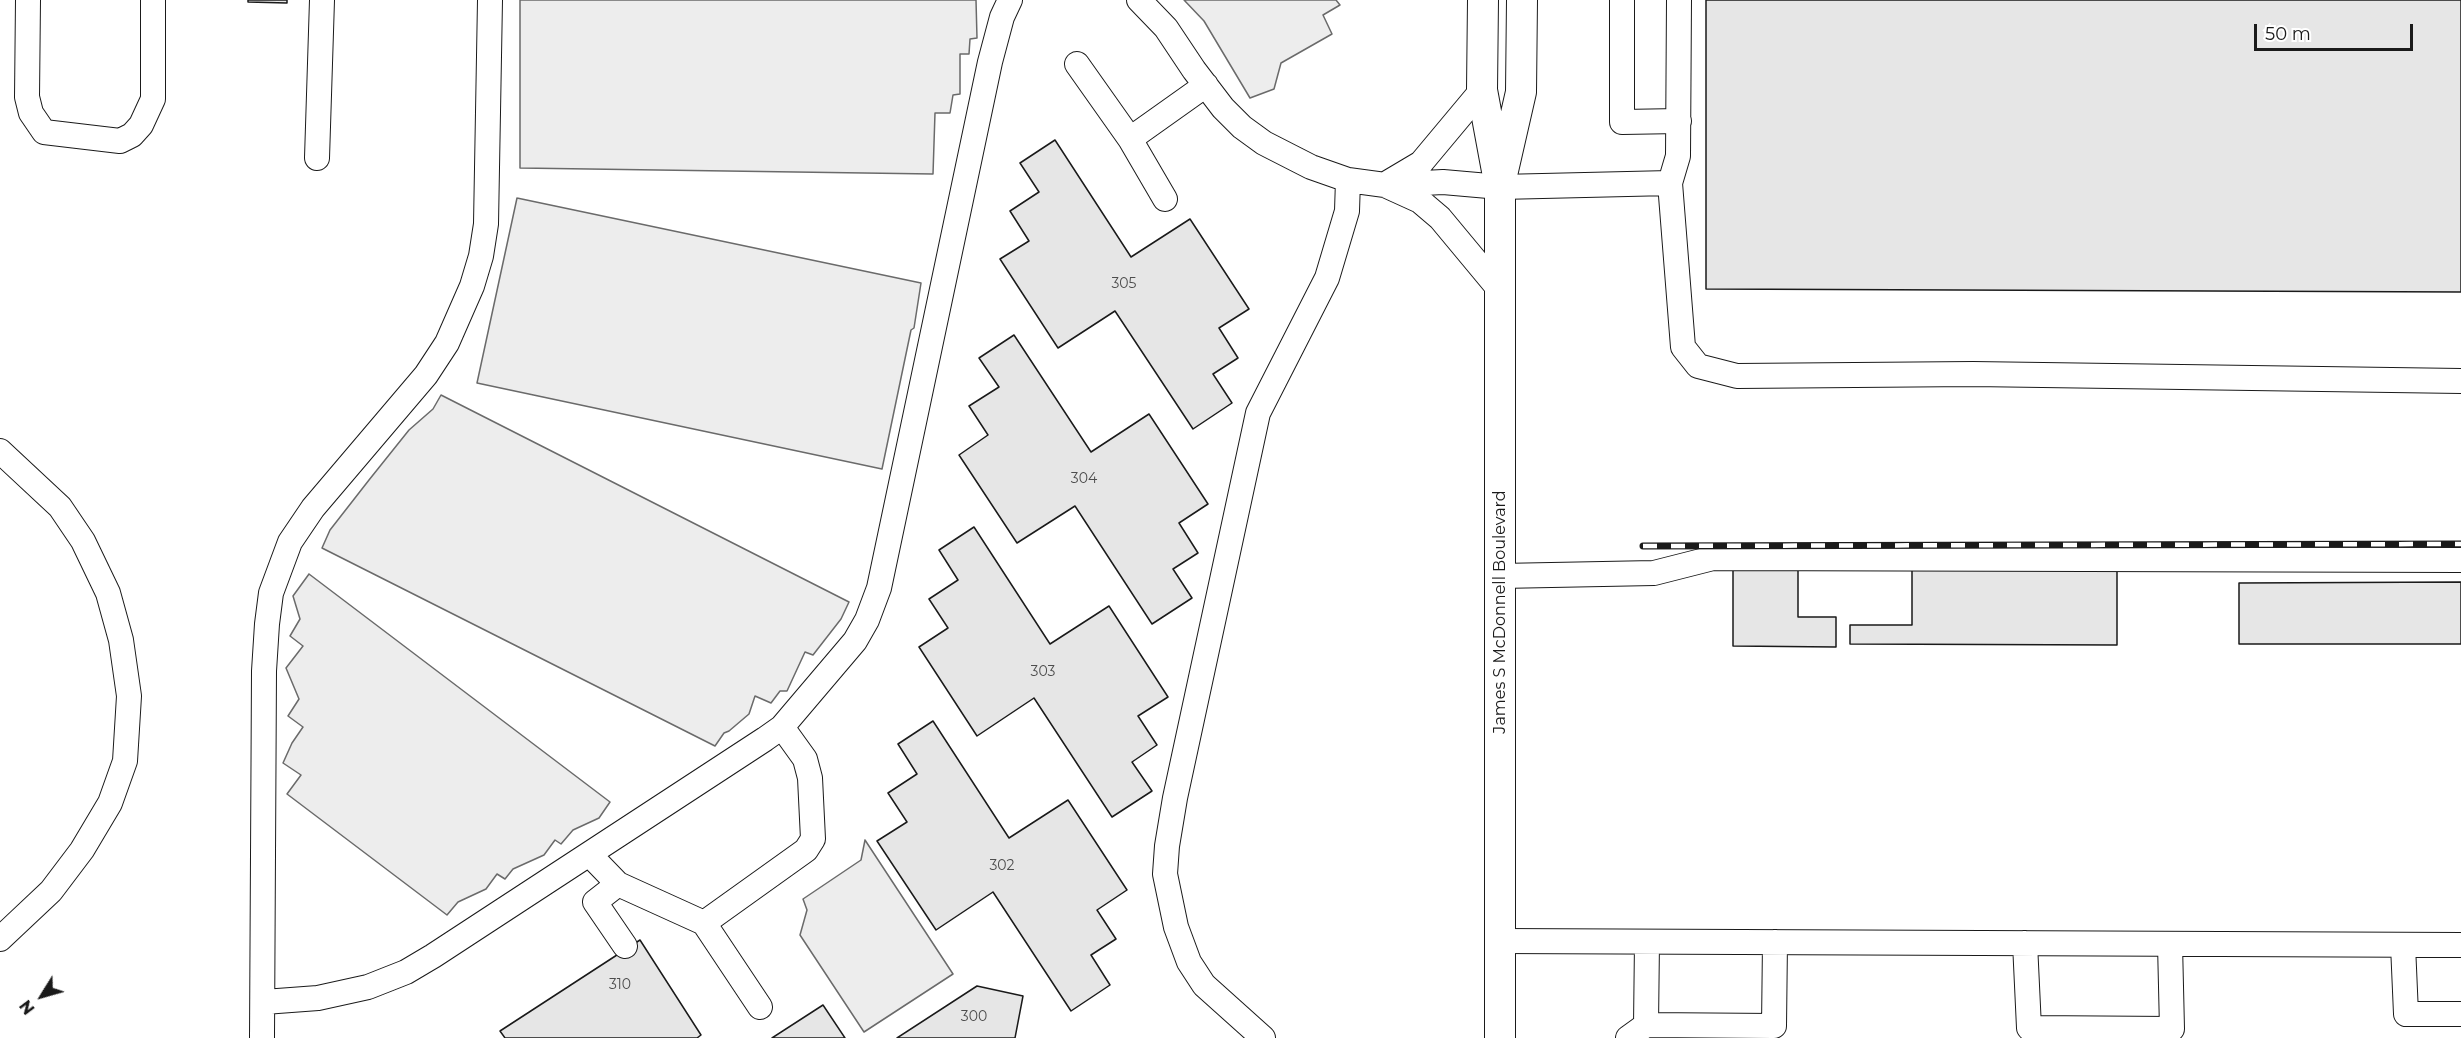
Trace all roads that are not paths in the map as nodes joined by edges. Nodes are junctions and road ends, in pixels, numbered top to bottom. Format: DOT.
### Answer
graph roads {
  1 [pos="28,0"];
  2 [pos="153,0"];
  3 [pos="322,0"];
  4 [pos="490,0"];
  5 [pos="1010,0"];
  6 [pos="1139,0"];
  7 [pos="1483,0"];
  8 [pos="1522,0"];
  9 [pos="1622,0"];
  10 [pos="1679,0"];
  11 [pos="1077,64"];
  12 [pos="1206,86"];
  13 [pos="1482,90"];
  14 [pos="1679,121"];
  15 [pos="1130,139"];
  16 [pos="317,158"];
  17 [pos="1348,180"];
  18 [pos="1670,183"];
  19 [pos="1385,185"];
  20 [pos="1500,187"];
  21 [pos="1165,199"];
  22 [pos="1499,289"];
  23 [pos="2461,381"];
  24 [pos="0,452"];
  25 [pos="2461,560"];
  26 [pos="1500,576"];
  27 [pos="782,727"];
  28 [pos="589,854"];
  29 [pos="618,884"];
  30 [pos="704,923"];
  31 [pos="0,939"];
  32 [pos="1500,940"];
  33 [pos="1647,942"];
  34 [pos="1775,942"];
  35 [pos="2025,943"];
  36 [pos="2170,944"];
  37 [pos="2403,945"];
  38 [pos="2461,945"];
  39 [pos="625,946"];
  40 [pos="264,1002"];
  41 [pos="760,1007"];
  42 [pos="2461,1014"];
  43 [pos="1637,1032"];
  44 [pos="262,1038"];
  45 [pos="1263,1038"];
  46 [pos="1500,1038"];
  1 -- 2 [label="street"];
  3 -- 16 [label="street"];
  4 -- 40 [label="street"];
  5 -- 27 [label="street"];
  6 -- 12 [label="street"];
  7 -- 13 [label="main road, James S McDonnell Boulevard"];
  8 -- 20 [label="main road, James S McDonnell Boulevard"];
  9 -- 14 [label="street"];
  10 -- 14 [label="street"];
  11 -- 15 [label="street"];
  12 -- 15 [label="street"];
  12 -- 17 [label="street"];
  13 -- 19 [label="street"];
  13 -- 20 [label="main road, James S McDonnell Boulevard"];
  14 -- 18 [label="street"];
  15 -- 21 [label="street"];
  17 -- 19 [label="street"];
  17 -- 45 [label="street"];
  18 -- 20 [label="street"];
  18 -- 23 [label="street"];
  19 -- 20 [label="street"];
  19 -- 22 [label="street"];
  20 -- 22 [label="main road, James S McDonnell Boulevard"];
  22 -- 26 [label="main road, James S McDonnell Boulevard"];
  24 -- 31 [label="street"];
  25 -- 26 [label="street"];
  26 -- 32 [label="main road, James S McDonnell Boulevard"];
  27 -- 28 [label="street"];
  27 -- 30 [label="street"];
  28 -- 29 [label="street"];
  28 -- 40 [label="street"];
  29 -- 30 [label="street"];
  29 -- 39 [label="street"];
  30 -- 41 [label="street"];
  32 -- 33 [label="street"];
  32 -- 46 [label="main road, James S McDonnell Boulevard"];
  33 -- 34 [label="street"];
  33 -- 43 [label="street"];
  34 -- 35 [label="street"];
  34 -- 43 [label="street"];
  35 -- 36 [label="street"];
  35 -- 36 [label="street"];
  36 -- 37 [label="street"];
  37 -- 38 [label="street"];
  37 -- 42 [label="street"];
  40 -- 44 [label="street"];
}
